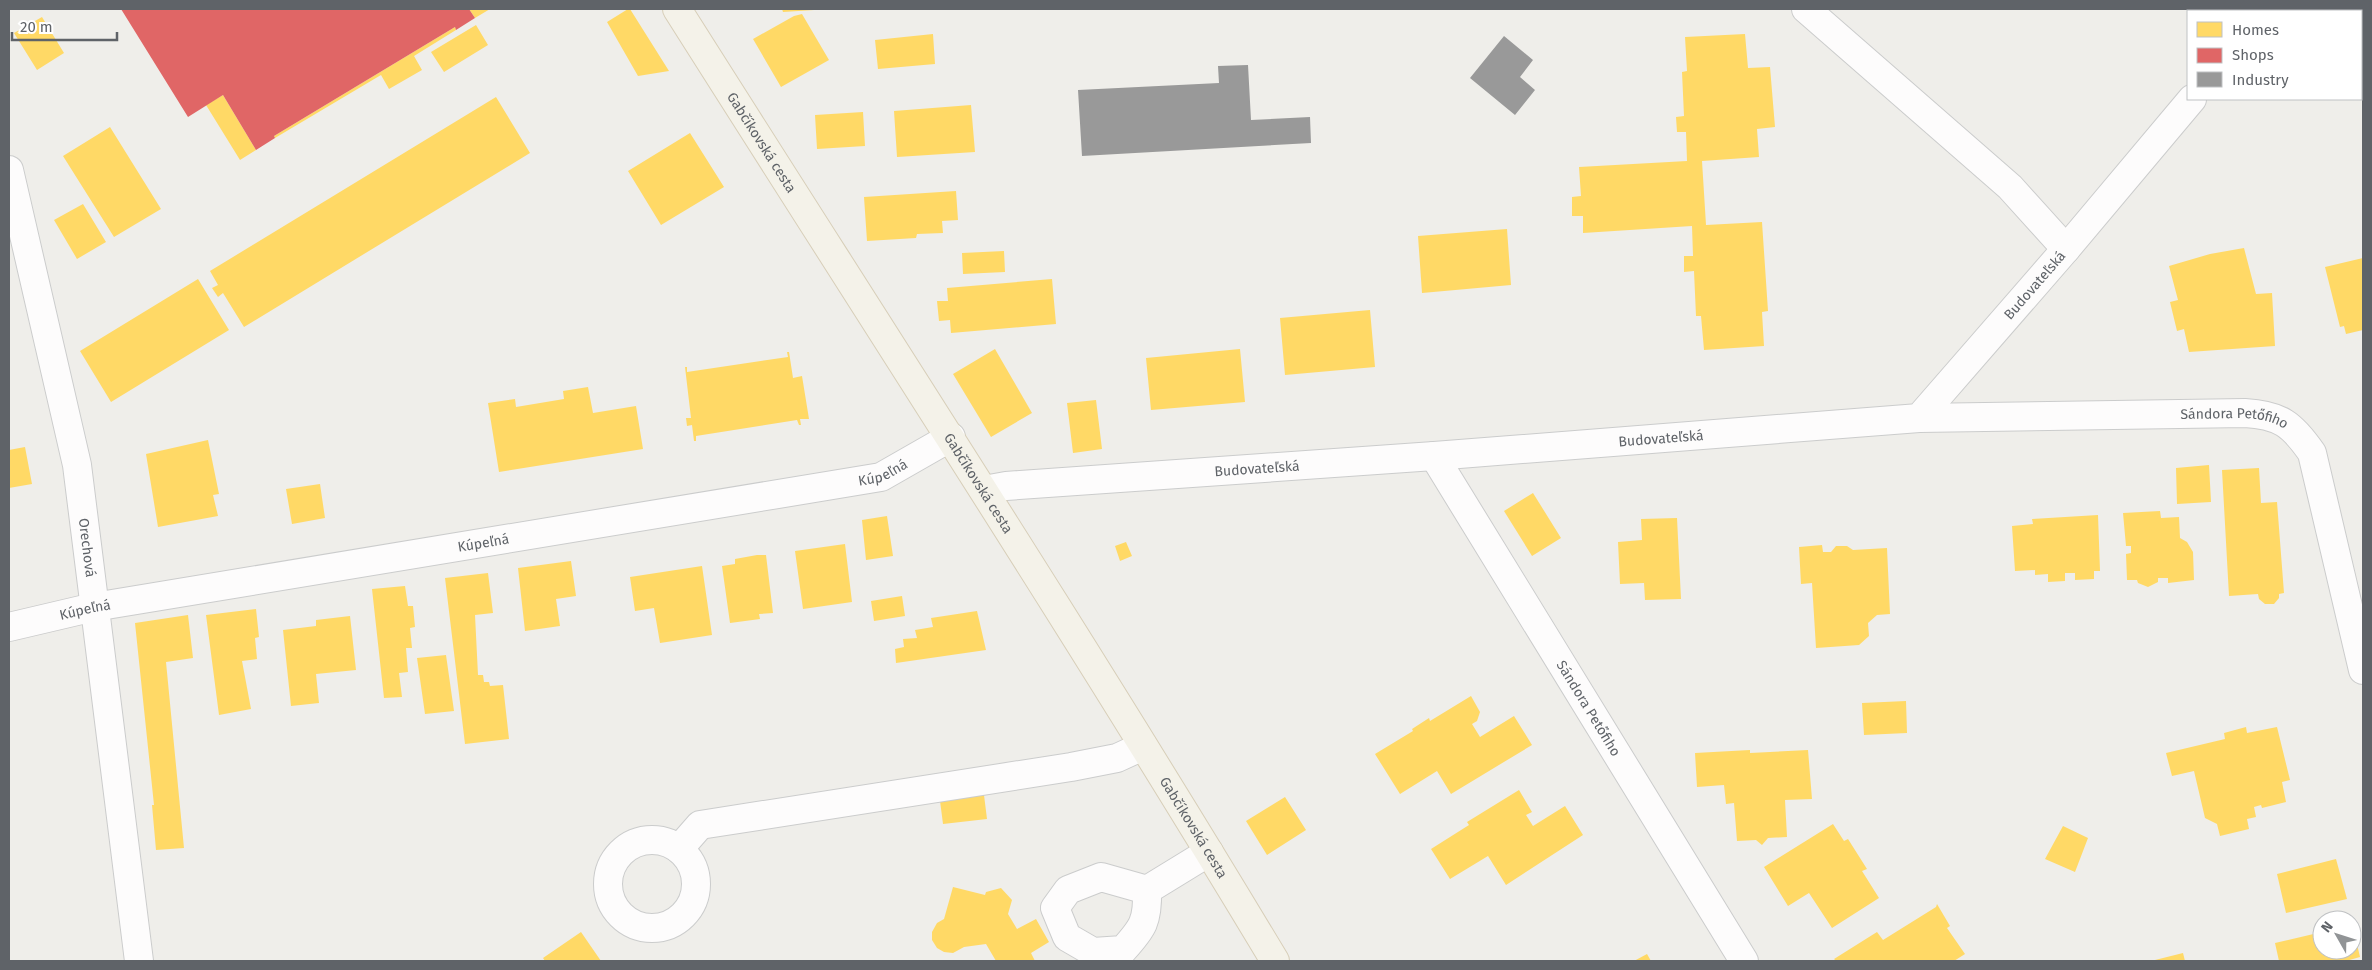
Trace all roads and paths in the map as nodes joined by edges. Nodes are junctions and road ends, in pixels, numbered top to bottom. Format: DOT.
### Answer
graph roads {
  1 [pos="677,9"];
  2 [pos="1806,9"];
  3 [pos="2191,100"];
  4 [pos="9,170"];
  5 [pos="2066,248"];
  6 [pos="1919,418"];
  7 [pos="950,437"];
  8 [pos="1434,456"];
  9 [pos="984,490"];
  10 [pos="94,608"];
  11 [pos="9,627"];
  12 [pos="2363,670"];
  13 [pos="1143,746"];
  14 [pos="679,849"];
  15 [pos="1209,852"];
  16 [pos="1147,890"];
  17 [pos="139,961"];
  18 [pos="1274,961"];
  19 [pos="1744,961"];
  1 -- 7 [label="main road, Gabčíkovská cesta"];
  2 -- 5 [label="street"];
  3 -- 5 [label="street, Budovateľská"];
  4 -- 10 [label="street, Orechová"];
  5 -- 6 [label="street, Budovateľská"];
  6 -- 8 [label="street, Budovateľská"];
  6 -- 12 [label="street, Sándora Petőfiho"];
  7 -- 9 [label="main road, Gabčíkovská cesta"];
  7 -- 10 [label="street, Kúpeľná"];
  8 -- 9 [label="street, Budovateľská"];
  8 -- 19 [label="street, Sándora Petőfiho"];
  9 -- 13 [label="main road, Gabčíkovská cesta"];
  10 -- 11 [label="street, Kúpeľná"];
  10 -- 17 [label="street, Orechová"];
  13 -- 14 [label="street"];
  13 -- 15 [label="main road, Gabčíkovská cesta"];
  15 -- 16 [label="street"];
  15 -- 18 [label="main road, Gabčíkovská cesta"];
}
